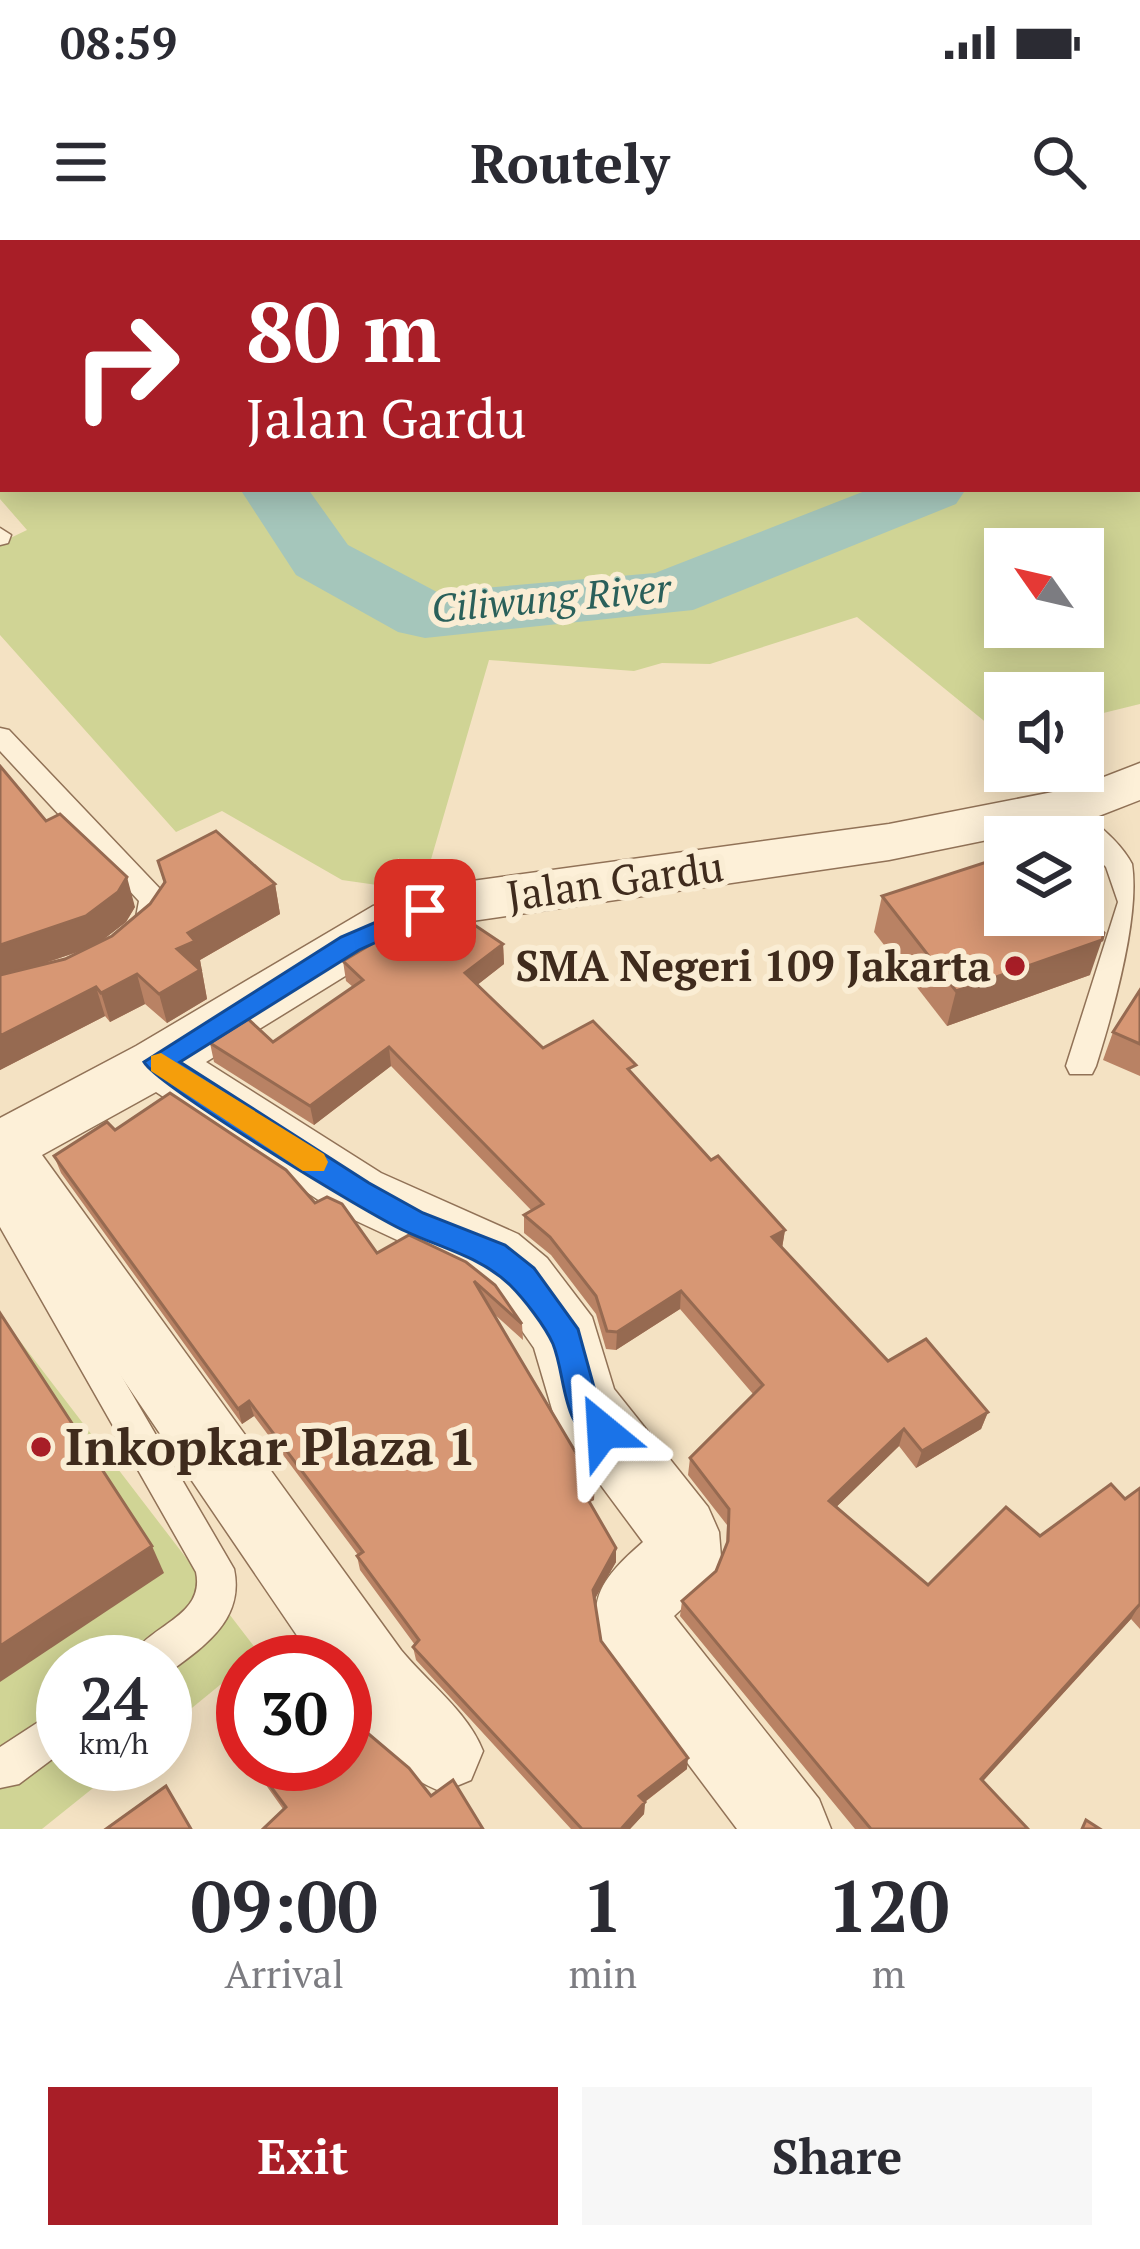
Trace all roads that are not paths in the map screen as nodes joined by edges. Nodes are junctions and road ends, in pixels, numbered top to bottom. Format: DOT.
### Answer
graph roads {
  1 [pos="0,736"];
  2 [pos="1140,780"];
  3 [pos="1063,808"];
  4 [pos="106,955"];
  5 [pos="158,1062"];
  6 [pos="1081,1066"];
  7 [pos="1,1148"];
  8 [pos="0,1197"];
  9 [pos="186,1635"];
  10 [pos="36,1746"];
  11 [pos="442,1751"];
  12 [pos="4,1769"];
  13 [pos="788,1829"];
  1 -- 4 [label="lane"];
  2 -- 3 [label="street, Jalan Gardu"];
  3 -- 5 [label="street, Jalan Gardu"];
  3 -- 6 [label="lane"];
  5 -- 7 [label="street, Jalan Gardu"];
  5 -- 13 [label="street"];
  7 -- 11 [label="street"];
  8 -- 9 [label="lane"];
  10 -- 12 [label="lane"];
}
